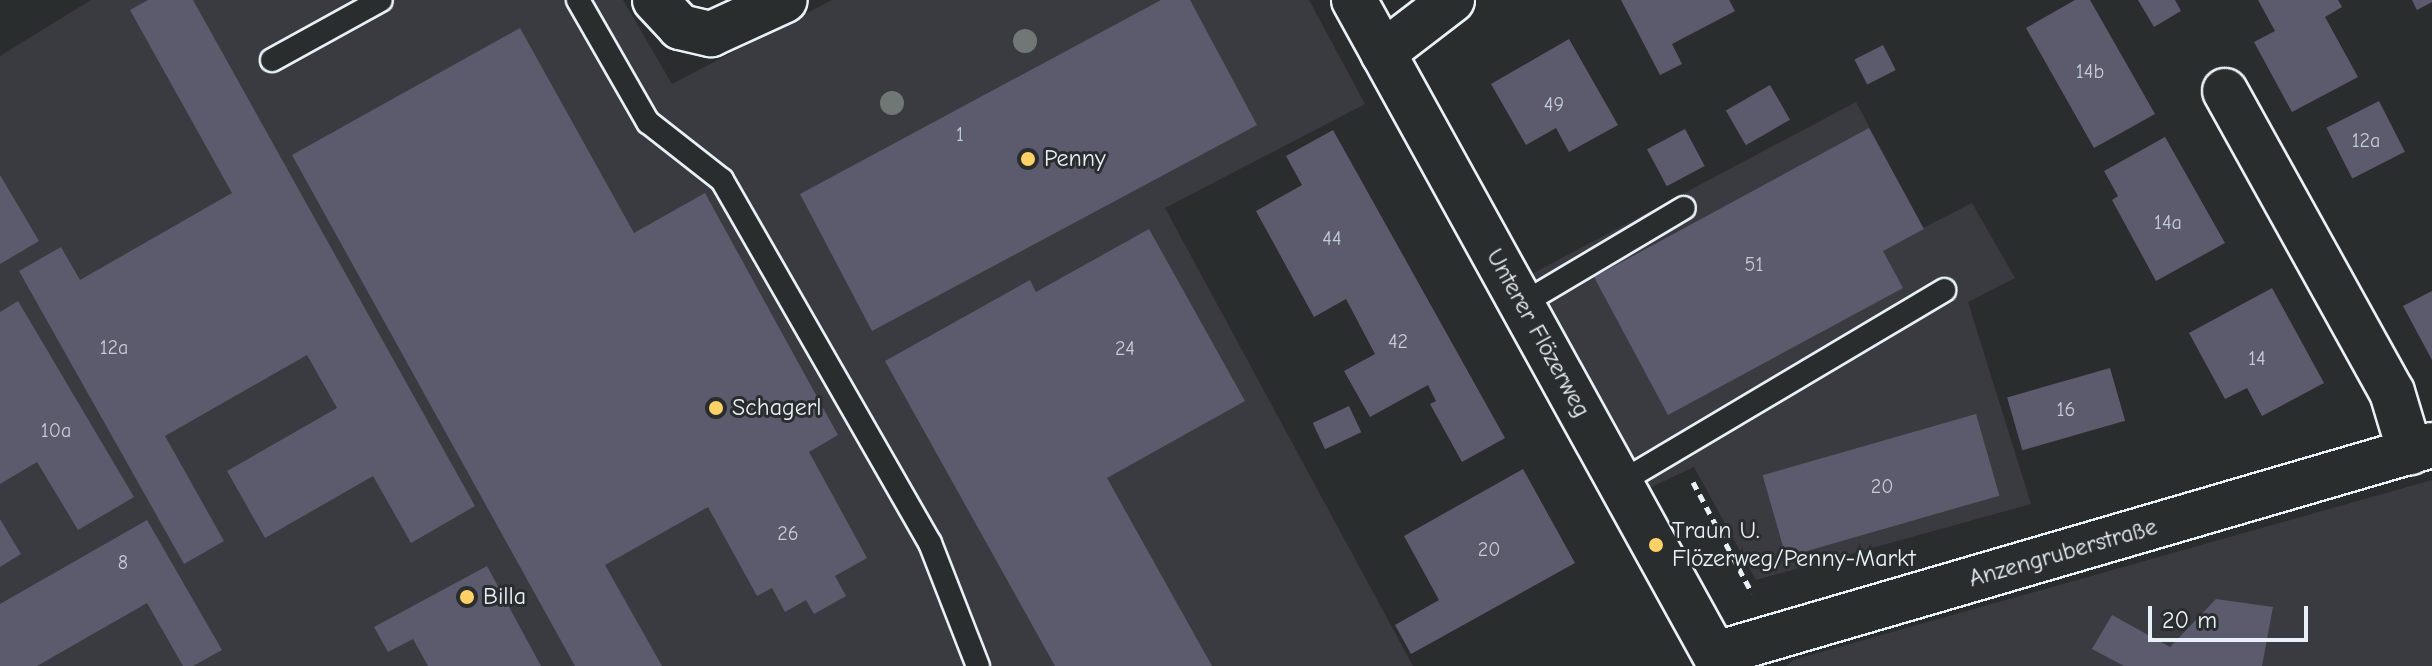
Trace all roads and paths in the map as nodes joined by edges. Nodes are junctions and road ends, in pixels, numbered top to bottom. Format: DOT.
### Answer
graph roads {
  1 [pos="381,0"];
  2 [pos="578,0"];
  3 [pos="655,0"];
  4 [pos="785,0"];
  5 [pos="1354,0"];
  6 [pos="1452,0"];
  7 [pos="1383,53"];
  8 [pos="272,60"];
  9 [pos="2225,91"];
  10 [pos="1684,208"];
  11 [pos="1944,290"];
  12 [pos="1522,304"];
  13 [pos="2421,449"];
  14 [pos="1628,495"];
  15 [pos="1767,589"];
  16 [pos="1719,660"];
  17 [pos="978,666"];
  1 -- 8 [label="lane"];
  2 -- 17 [label="lane"];
  3 -- 4 [label="street"];
  5 -- 7 [label="street, Unterer Flözerweg"];
  6 -- 7 [label="street"];
  7 -- 12 [label="street, Unterer Flözerweg"];
  9 -- 13 [label="street, Anzengruberstraße"];
  10 -- 12 [label="lane"];
  11 -- 14 [label="lane"];
  12 -- 14 [label="street, Unterer Flözerweg"];
  13 -- 16 [label="street, Anzengruberstraße"];
  14 -- 15 [label="path"];
  14 -- 16 [label="street, Unterer Flözerweg"];
}
